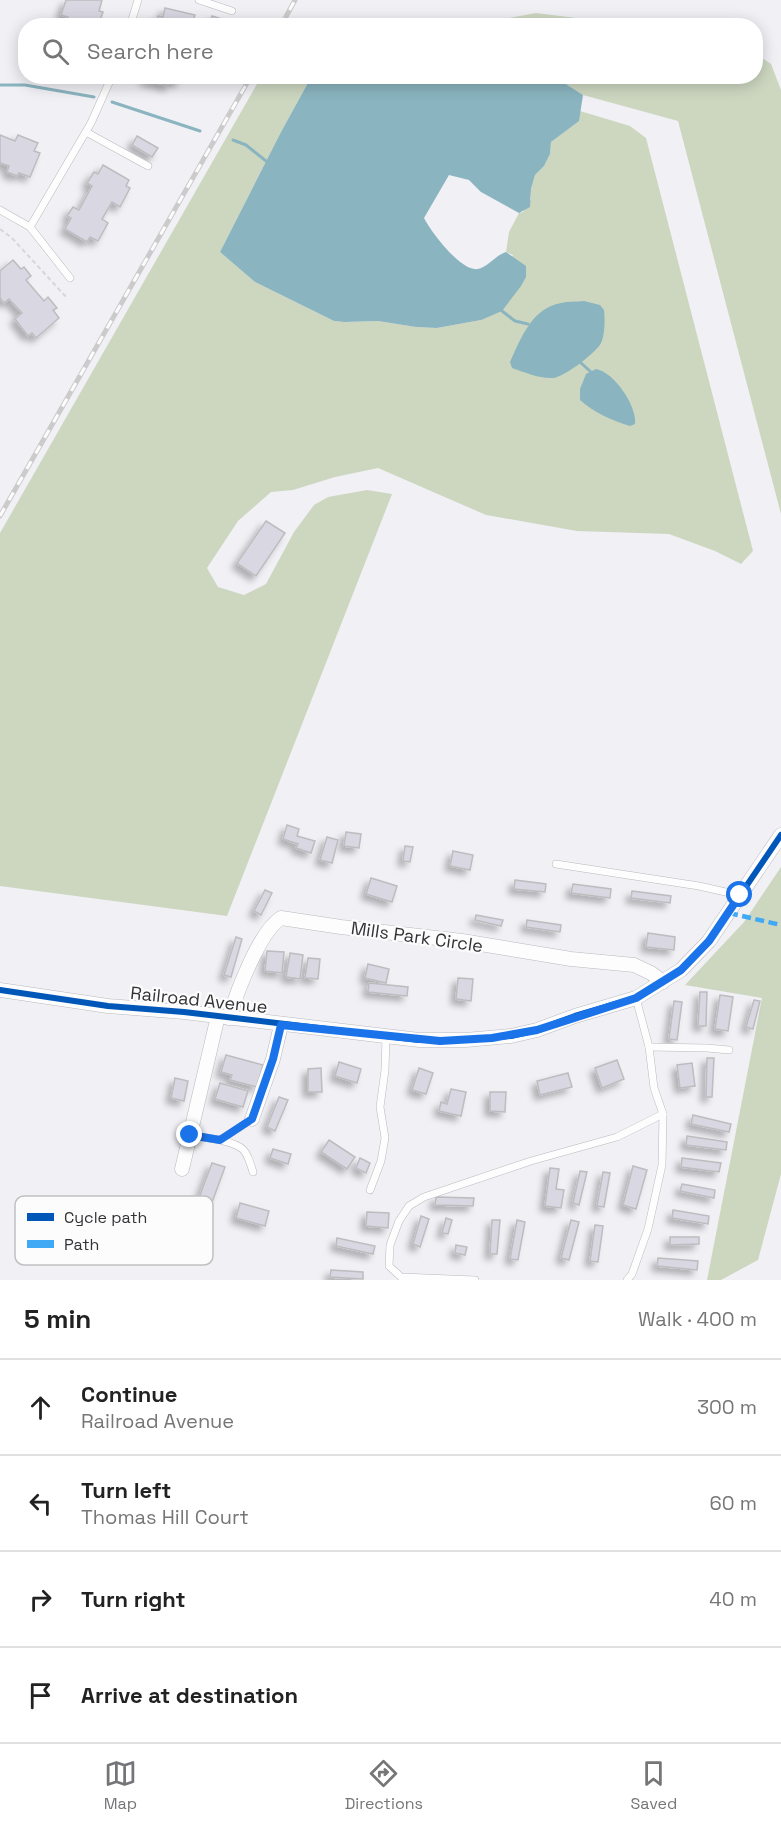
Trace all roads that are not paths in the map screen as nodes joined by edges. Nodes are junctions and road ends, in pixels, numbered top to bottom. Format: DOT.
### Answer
graph roads {
  1 [pos="138,0"];
  2 [pos="199,0"];
  3 [pos="232,11"];
  4 [pos="132,18"];
  5 [pos="108,84"];
  6 [pos="86,132"];
  7 [pos="148,166"];
  8 [pos="0,210"];
  9 [pos="30,227"];
  10 [pos="70,278"];
  11 [pos="781,835"];
  12 [pos="556,864"];
  13 [pos="740,895"];
  14 [pos="663,982"];
  15 [pos="0,990"];
  16 [pos="636,998"];
  17 [pos="224,1017"];
  18 [pos="281,1025"];
  19 [pos="386,1036"];
  20 [pos="649,1047"];
  21 [pos="729,1050"];
  22 [pos="663,1114"];
  23 [pos="252,1119"];
  24 [pos="190,1135"];
  25 [pos="220,1140"];
  26 [pos="182,1169"];
  27 [pos="253,1173"];
  28 [pos="370,1190"];
  29 [pos="475,1280"];
  30 [pos="627,1280"];
  1 -- 4 [label="lane"];
  2 -- 3 [label="lane"];
  5 -- 6 [label="lane"];
  6 -- 7 [label="lane"];
  6 -- 9 [label="lane"];
  8 -- 9 [label="lane"];
  9 -- 10 [label="lane"];
  11 -- 13 [label="street, Railroad Avenue"];
  12 -- 13 [label="lane"];
  13 -- 14 [label="street, Railroad Avenue"];
  14 -- 16 [label="street, Railroad Avenue"];
  14 -- 17 [label="street, Mills Park Circle"];
  15 -- 17 [label="street, Railroad Avenue"];
  16 -- 19 [label="street, Railroad Avenue"];
  16 -- 20 [label="lane"];
  17 -- 18 [label="street, Railroad Avenue"];
  17 -- 24 [label="street"];
  18 -- 19 [label="street, Railroad Avenue"];
  18 -- 23 [label="street"];
  19 -- 28 [label="lane"];
  20 -- 21 [label="lane"];
  20 -- 22 [label="lane"];
  22 -- 29 [label="lane"];
  22 -- 30 [label="lane"];
  23 -- 25 [label="lane"];
  24 -- 25 [label="lane"];
  24 -- 26 [label="street"];
  25 -- 27 [label="lane"];
}
